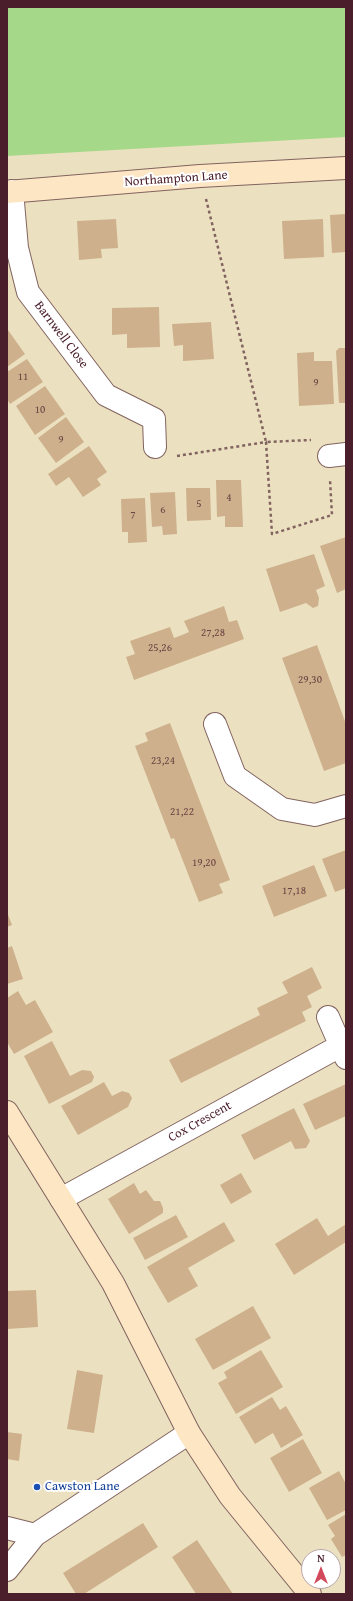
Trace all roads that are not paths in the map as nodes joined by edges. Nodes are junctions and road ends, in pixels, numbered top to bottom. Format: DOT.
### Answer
graph roads {
  1 [pos="346,168"];
  2 [pos="10,191"];
  3 [pos="155,447"];
  4 [pos="215,724"];
  5 [pos="346,806"];
  6 [pos="328,1017"];
  7 [pos="343,1052"];
  8 [pos="7,1112"];
  9 [pos="61,1199"];
  10 [pos="189,1434"];
  11 [pos="7,1528"];
  12 [pos="35,1535"];
  13 [pos="7,1570"];
  14 [pos="310,1594"];
  1 -- 2 [label="street, Northampton Lane"];
  2 -- 3 [label="street, Barnwell Close"];
  4 -- 5 [label="street"];
  6 -- 7 [label="street, Cox Crescent"];
  7 -- 9 [label="street, Cox Crescent"];
  8 -- 9 [label="street"];
  9 -- 10 [label="street"];
  10 -- 12 [label="street"];
  10 -- 14 [label="street"];
  11 -- 12 [label="street"];
  12 -- 13 [label="street"];
}
